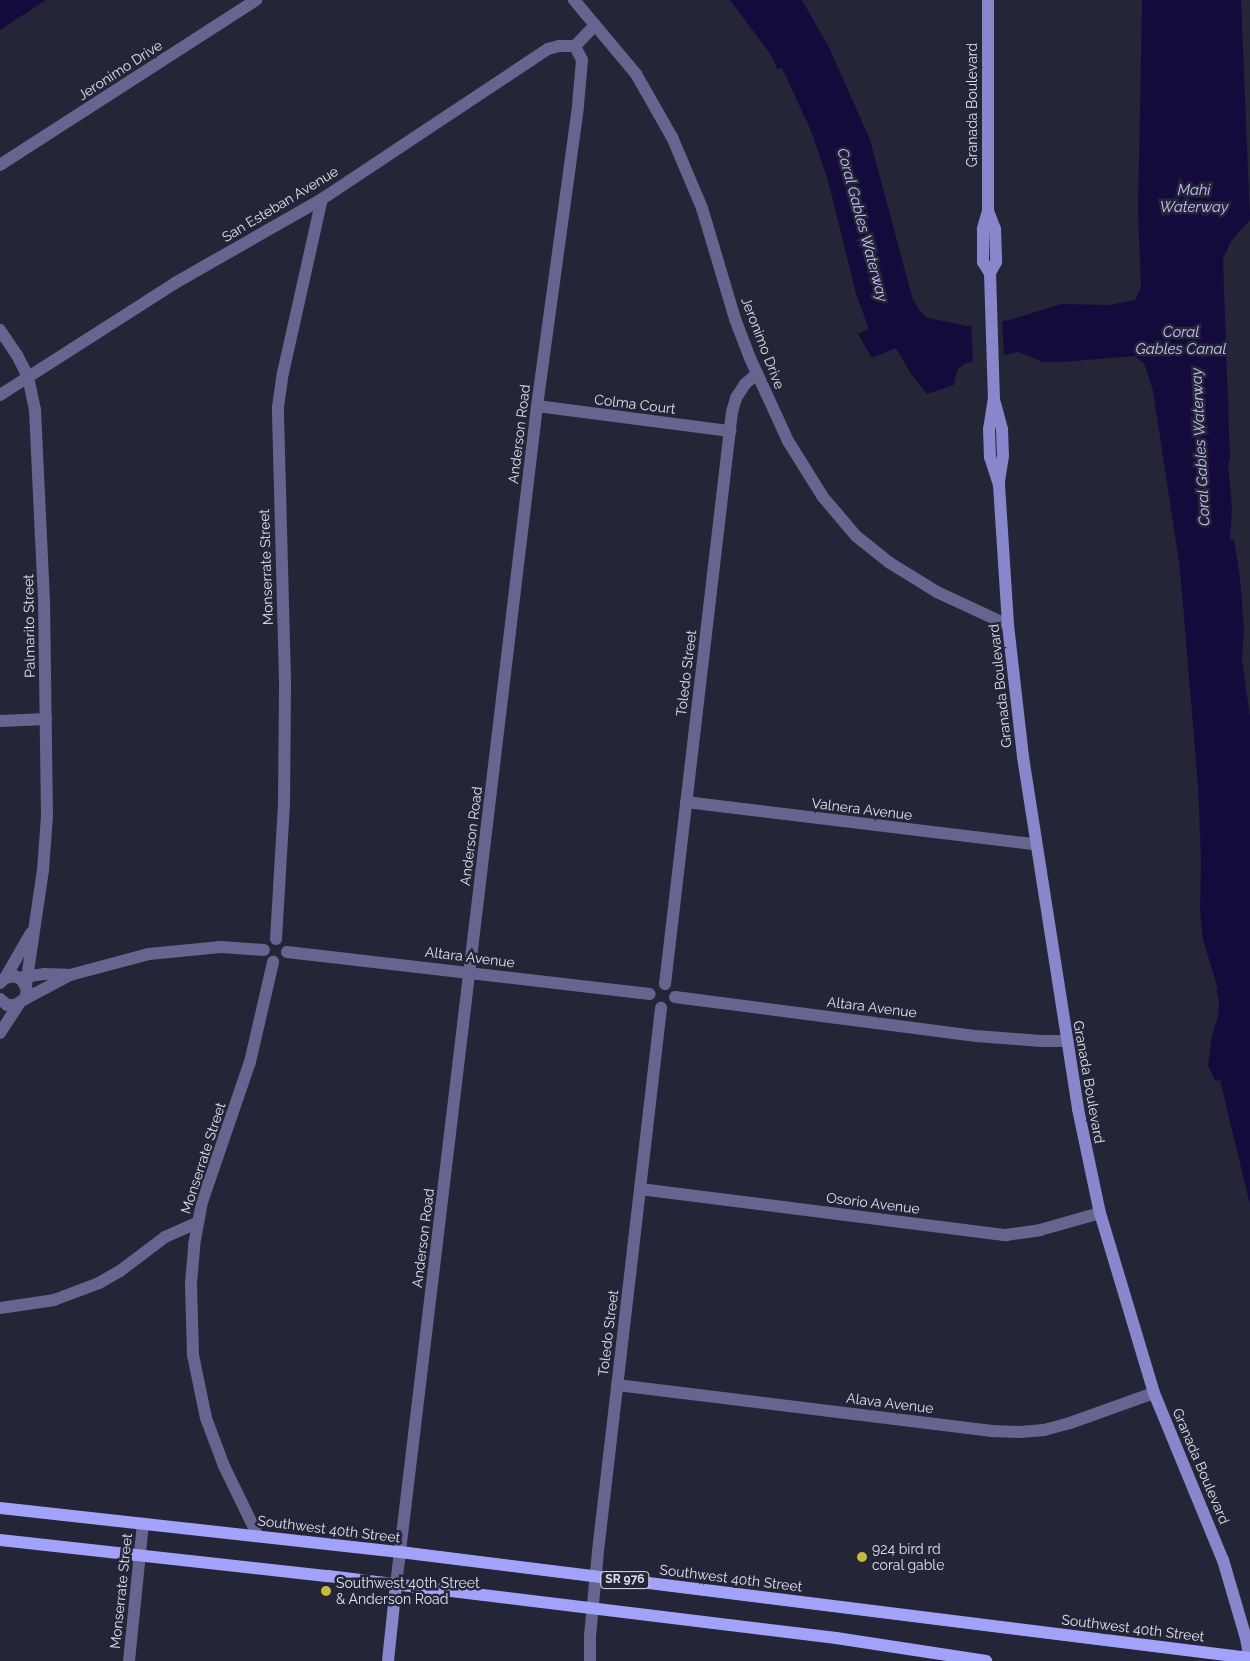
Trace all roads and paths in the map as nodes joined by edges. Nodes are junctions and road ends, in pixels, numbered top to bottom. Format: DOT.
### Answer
graph roads {
  1 [pos="256,0"];
  2 [pos="574,0"];
  3 [pos="988,0"];
  4 [pos="595,25"];
  5 [pos="575,46"];
  6 [pos="0,165"];
  7 [pos="322,198"];
  8 [pos="0,330"];
  9 [pos="757,374"];
  10 [pos="28,377"];
  11 [pos="0,395"];
  12 [pos="537,406"];
  13 [pos="730,431"];
  14 [pos="1008,625"];
  15 [pos="46,719"];
  16 [pos="0,721"];
  17 [pos="686,802"];
  18 [pos="1035,844"];
  19 [pos="34,929"];
  20 [pos="276,939"];
  21 [pos="264,950"];
  22 [pos="287,952"];
  23 [pos="273,962"];
  24 [pos="470,972"];
  25 [pos="70,975"];
  26 [pos="1,981"];
  27 [pos="665,984"];
  28 [pos="24,988"];
  29 [pos="650,994"];
  30 [pos="674,997"];
  31 [pos="1,1002"];
  32 [pos="661,1008"];
  33 [pos="0,1033"];
  34 [pos="1066,1041"];
  35 [pos="640,1189"];
  36 [pos="1100,1213"];
  37 [pos="197,1223"];
  38 [pos="0,1308"];
  39 [pos="617,1385"];
  40 [pos="1154,1393"];
  41 [pos="0,1508"];
  42 [pos="143,1524"];
  43 [pos="258,1536"];
  44 [pos="0,1540"];
  45 [pos="400,1552"];
  46 [pos="140,1556"];
  47 [pos="595,1576"];
  48 [pos="396,1585"];
  49 [pos="592,1609"];
  50 [pos="1250,1659"];
  51 [pos="129,1661"];
  52 [pos="388,1661"];
  53 [pos="590,1661"];
  54 [pos="986,1661"];
  1 -- 6 [label="street, Jeronimo Drive"];
  2 -- 4 [label="street, Jeronimo Drive"];
  3 -- 14 [label="street, Granada Boulevard"];
  4 -- 5 [label="street"];
  4 -- 9 [label="street, Jeronimo Drive"];
  5 -- 7 [label="street, San Esteban Avenue"];
  5 -- 12 [label="street, Anderson Road"];
  7 -- 10 [label="street, San Esteban Avenue"];
  7 -- 20 [label="street, Monserrate Street"];
  8 -- 10 [label="street, Palmarito Street"];
  9 -- 13 [label="street, Toledo Street"];
  9 -- 14 [label="street, Jeronimo Drive"];
  10 -- 11 [label="street, San Esteban Avenue"];
  10 -- 15 [label="street, Palmarito Street"];
  12 -- 13 [label="street, Colma Court"];
  12 -- 24 [label="street, Anderson Road"];
  13 -- 17 [label="street, Toledo Street"];
  14 -- 18 [label="street, Granada Boulevard"];
  15 -- 16 [label="street"];
  15 -- 19 [label="street, Palmarito Street"];
  17 -- 18 [label="street, Valnera Avenue"];
  17 -- 27 [label="street, Toledo Street"];
  18 -- 34 [label="street, Granada Boulevard"];
  19 -- 26 [label="street, Palmarito Street"];
  19 -- 28 [label="street, Palmarito Street"];
  20 -- 21 [label="street"];
  20 -- 22 [label="street"];
  21 -- 23 [label="street"];
  21 -- 25 [label="street"];
  22 -- 23 [label="street"];
  22 -- 24 [label="street, Altara Avenue"];
  23 -- 37 [label="street, Monserrate Street"];
  24 -- 29 [label="street, Altara Avenue"];
  24 -- 45 [label="street, Anderson Road"];
  25 -- 28 [label="street"];
  25 -- 28 [label="street"];
  26 -- 28 [label="street"];
  27 -- 29 [label="street"];
  27 -- 30 [label="street"];
  28 -- 31 [label="street"];
  28 -- 33 [label="street, Palmarito Street"];
  29 -- 32 [label="street"];
  30 -- 32 [label="street"];
  30 -- 34 [label="street, Altara Avenue"];
  32 -- 35 [label="street, Toledo Street"];
  34 -- 36 [label="street, Granada Boulevard"];
  35 -- 36 [label="street, Osorio Avenue"];
  35 -- 39 [label="street, Toledo Street"];
  36 -- 40 [label="street, Granada Boulevard"];
  37 -- 38 [label="street"];
  37 -- 43 [label="street, Monserrate Street"];
  39 -- 40 [label="street, Alava Avenue"];
  39 -- 47 [label="street, Toledo Street"];
  40 -- 50 [label="street, Granada Boulevard"];
  41 -- 42 [label="main road, Southwest 40th Street / SR 976"];
  42 -- 43 [label="main road, Southwest 40th Street / SR 976"];
  42 -- 46 [label="street, Monserrate Street"];
  43 -- 45 [label="main road, Southwest 40th Street / SR 976"];
  44 -- 46 [label="main road, SR 976"];
  45 -- 47 [label="main road, Southwest 40th Street / SR 976"];
  45 -- 48 [label="street, Anderson Road"];
  46 -- 48 [label="main road, SR 976"];
  46 -- 51 [label="street, Monserrate Street"];
  47 -- 49 [label="street, Toledo Street"];
  47 -- 50 [label="main road, Southwest 40th Street / SR 976"];
  48 -- 49 [label="main road, SR 976"];
  48 -- 52 [label="street, Anderson Road"];
  49 -- 53 [label="street, Toledo Street"];
  49 -- 54 [label="main road, SR 976"];
}
